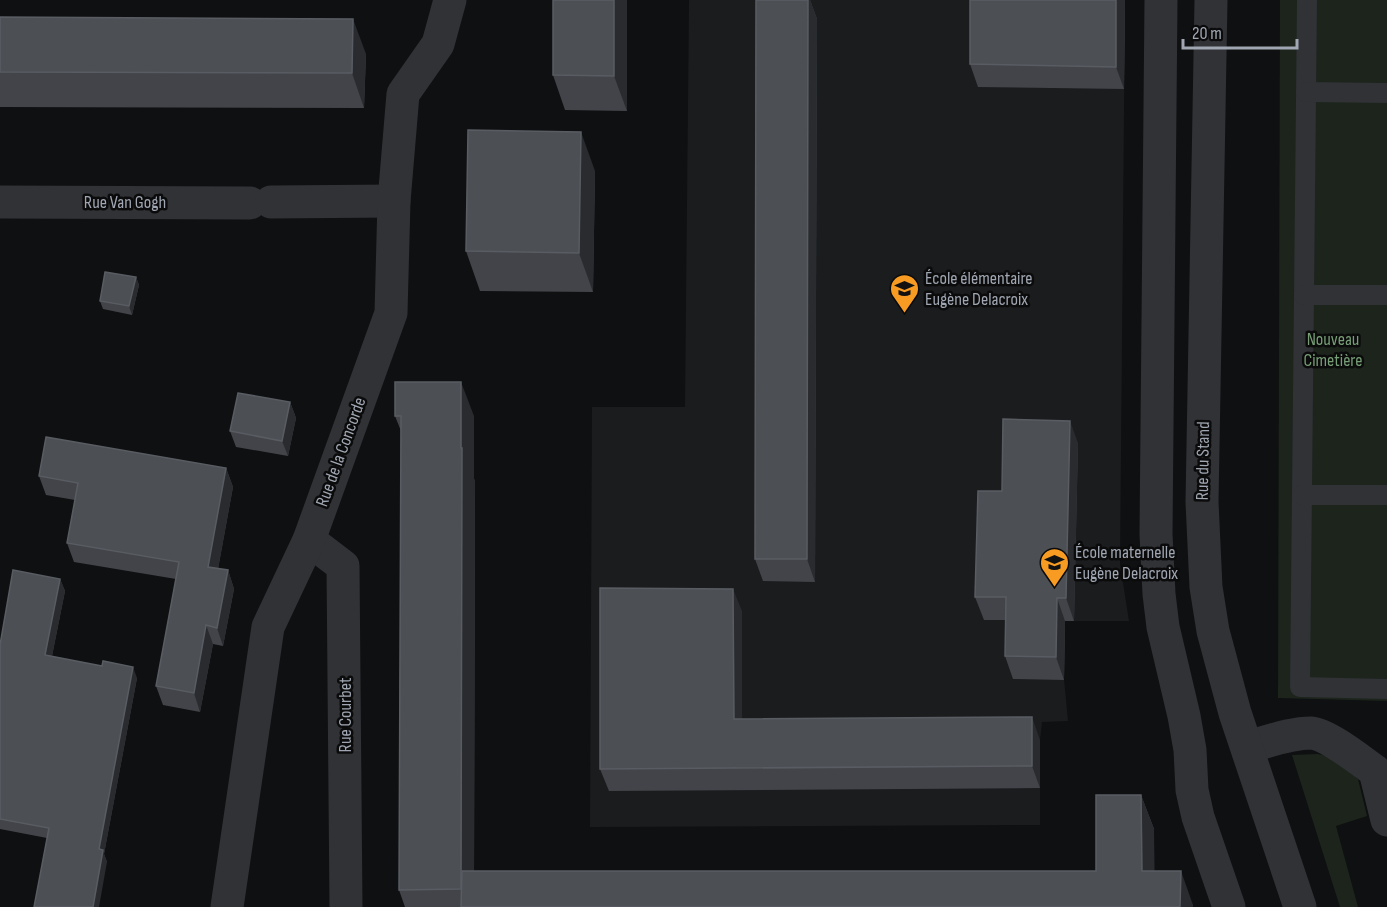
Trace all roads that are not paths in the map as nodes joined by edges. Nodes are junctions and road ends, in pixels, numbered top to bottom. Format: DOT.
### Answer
graph roads {
  1 [pos="450,0"];
  2 [pos="1161,0"];
  3 [pos="1211,0"];
  4 [pos="1307,0"];
  5 [pos="1306,92"];
  6 [pos="1387,93"];
  7 [pos="394,201"];
  8 [pos="0,202"];
  9 [pos="1304,295"];
  10 [pos="1387,295"];
  11 [pos="1302,495"];
  12 [pos="1387,495"];
  13 [pos="309,540"];
  14 [pos="1387,689"];
  15 [pos="1246,747"];
  16 [pos="1387,820"];
  17 [pos="227,907"];
  18 [pos="346,907"];
  19 [pos="1230,907"];
  20 [pos="1300,907"];
  1 -- 7 [label="street, Rue de la Concorde"];
  2 -- 19 [label="street"];
  3 -- 15 [label="street, Rue du Stand"];
  4 -- 5 [label="lane"];
  5 -- 6 [label="lane"];
  5 -- 9 [label="lane"];
  7 -- 8 [label="street, Rue Van Gogh"];
  7 -- 13 [label="street, Rue de la Concorde"];
  9 -- 10 [label="lane"];
  9 -- 11 [label="lane"];
  11 -- 12 [label="lane"];
  11 -- 14 [label="lane"];
  13 -- 17 [label="street, Rue de la Concorde"];
  13 -- 18 [label="street, Rue Courbet"];
  15 -- 16 [label="street"];
  15 -- 20 [label="street, Rue du Stand"];
}
